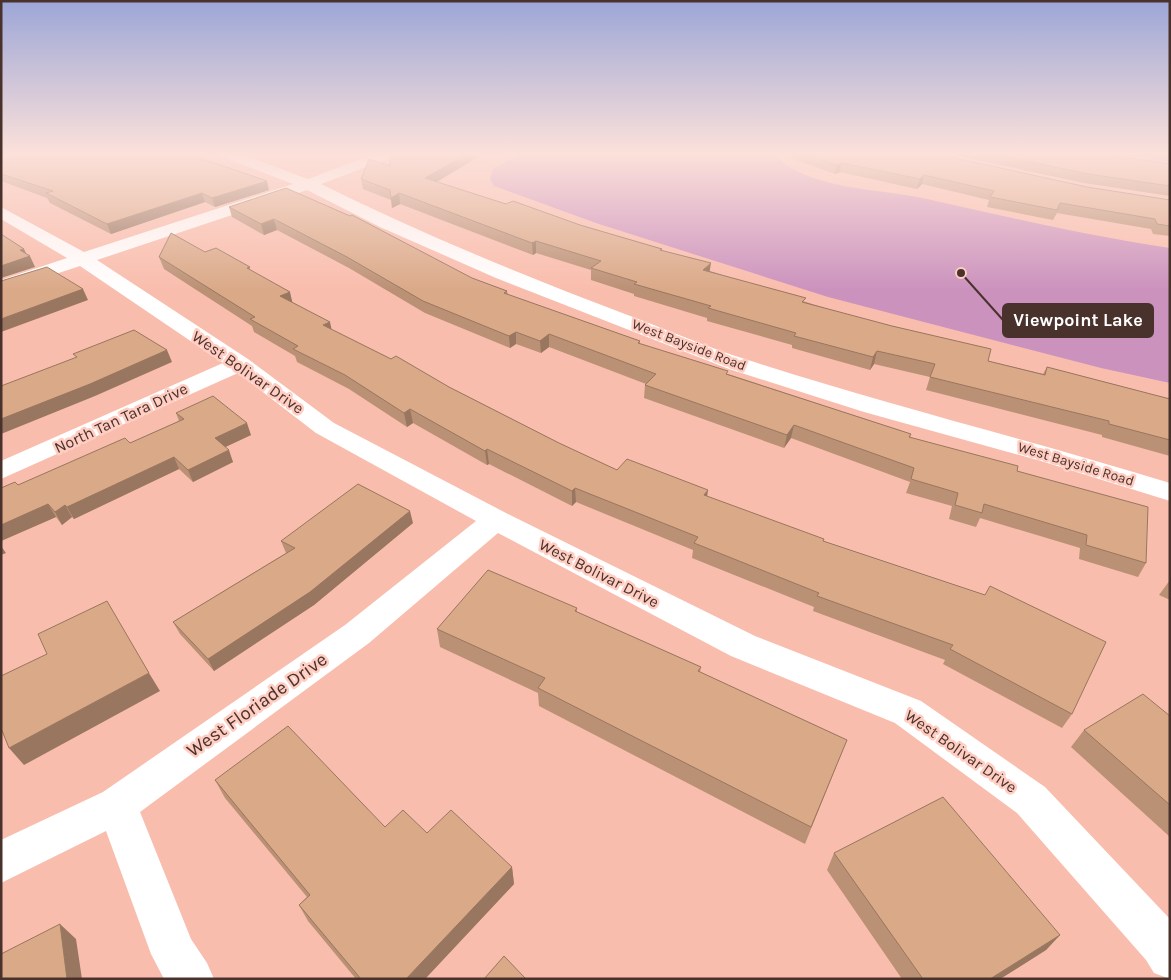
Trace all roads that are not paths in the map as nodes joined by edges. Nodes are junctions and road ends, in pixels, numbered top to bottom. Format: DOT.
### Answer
graph roads {
  1 [pos="264,199"];
  2 [pos="337,199"];
  3 [pos="1,212"];
  4 [pos="82,259"];
  5 [pos="1,286"];
  6 [pos="240,364"];
  7 [pos="1,471"];
  8 [pos="1170,492"];
  9 [pos="496,520"];
  10 [pos="117,804"];
  11 [pos="1,862"];
  12 [pos="1170,957"];
  13 [pos="191,979"];
  1 -- 4 [label="street"];
  2 -- 8 [label="street, West Bayside Road"];
  3 -- 4 [label="street, West Bolivar Drive"];
  4 -- 5 [label="street"];
  4 -- 6 [label="street, West Bolivar Drive"];
  6 -- 7 [label="street, North Tan Tara Drive"];
  6 -- 9 [label="street, West Bolivar Drive"];
  9 -- 10 [label="street, West Floriade Drive"];
  9 -- 12 [label="street, West Bolivar Drive"];
  10 -- 11 [label="street, West Floriade Drive"];
  10 -- 13 [label="street"];
}
